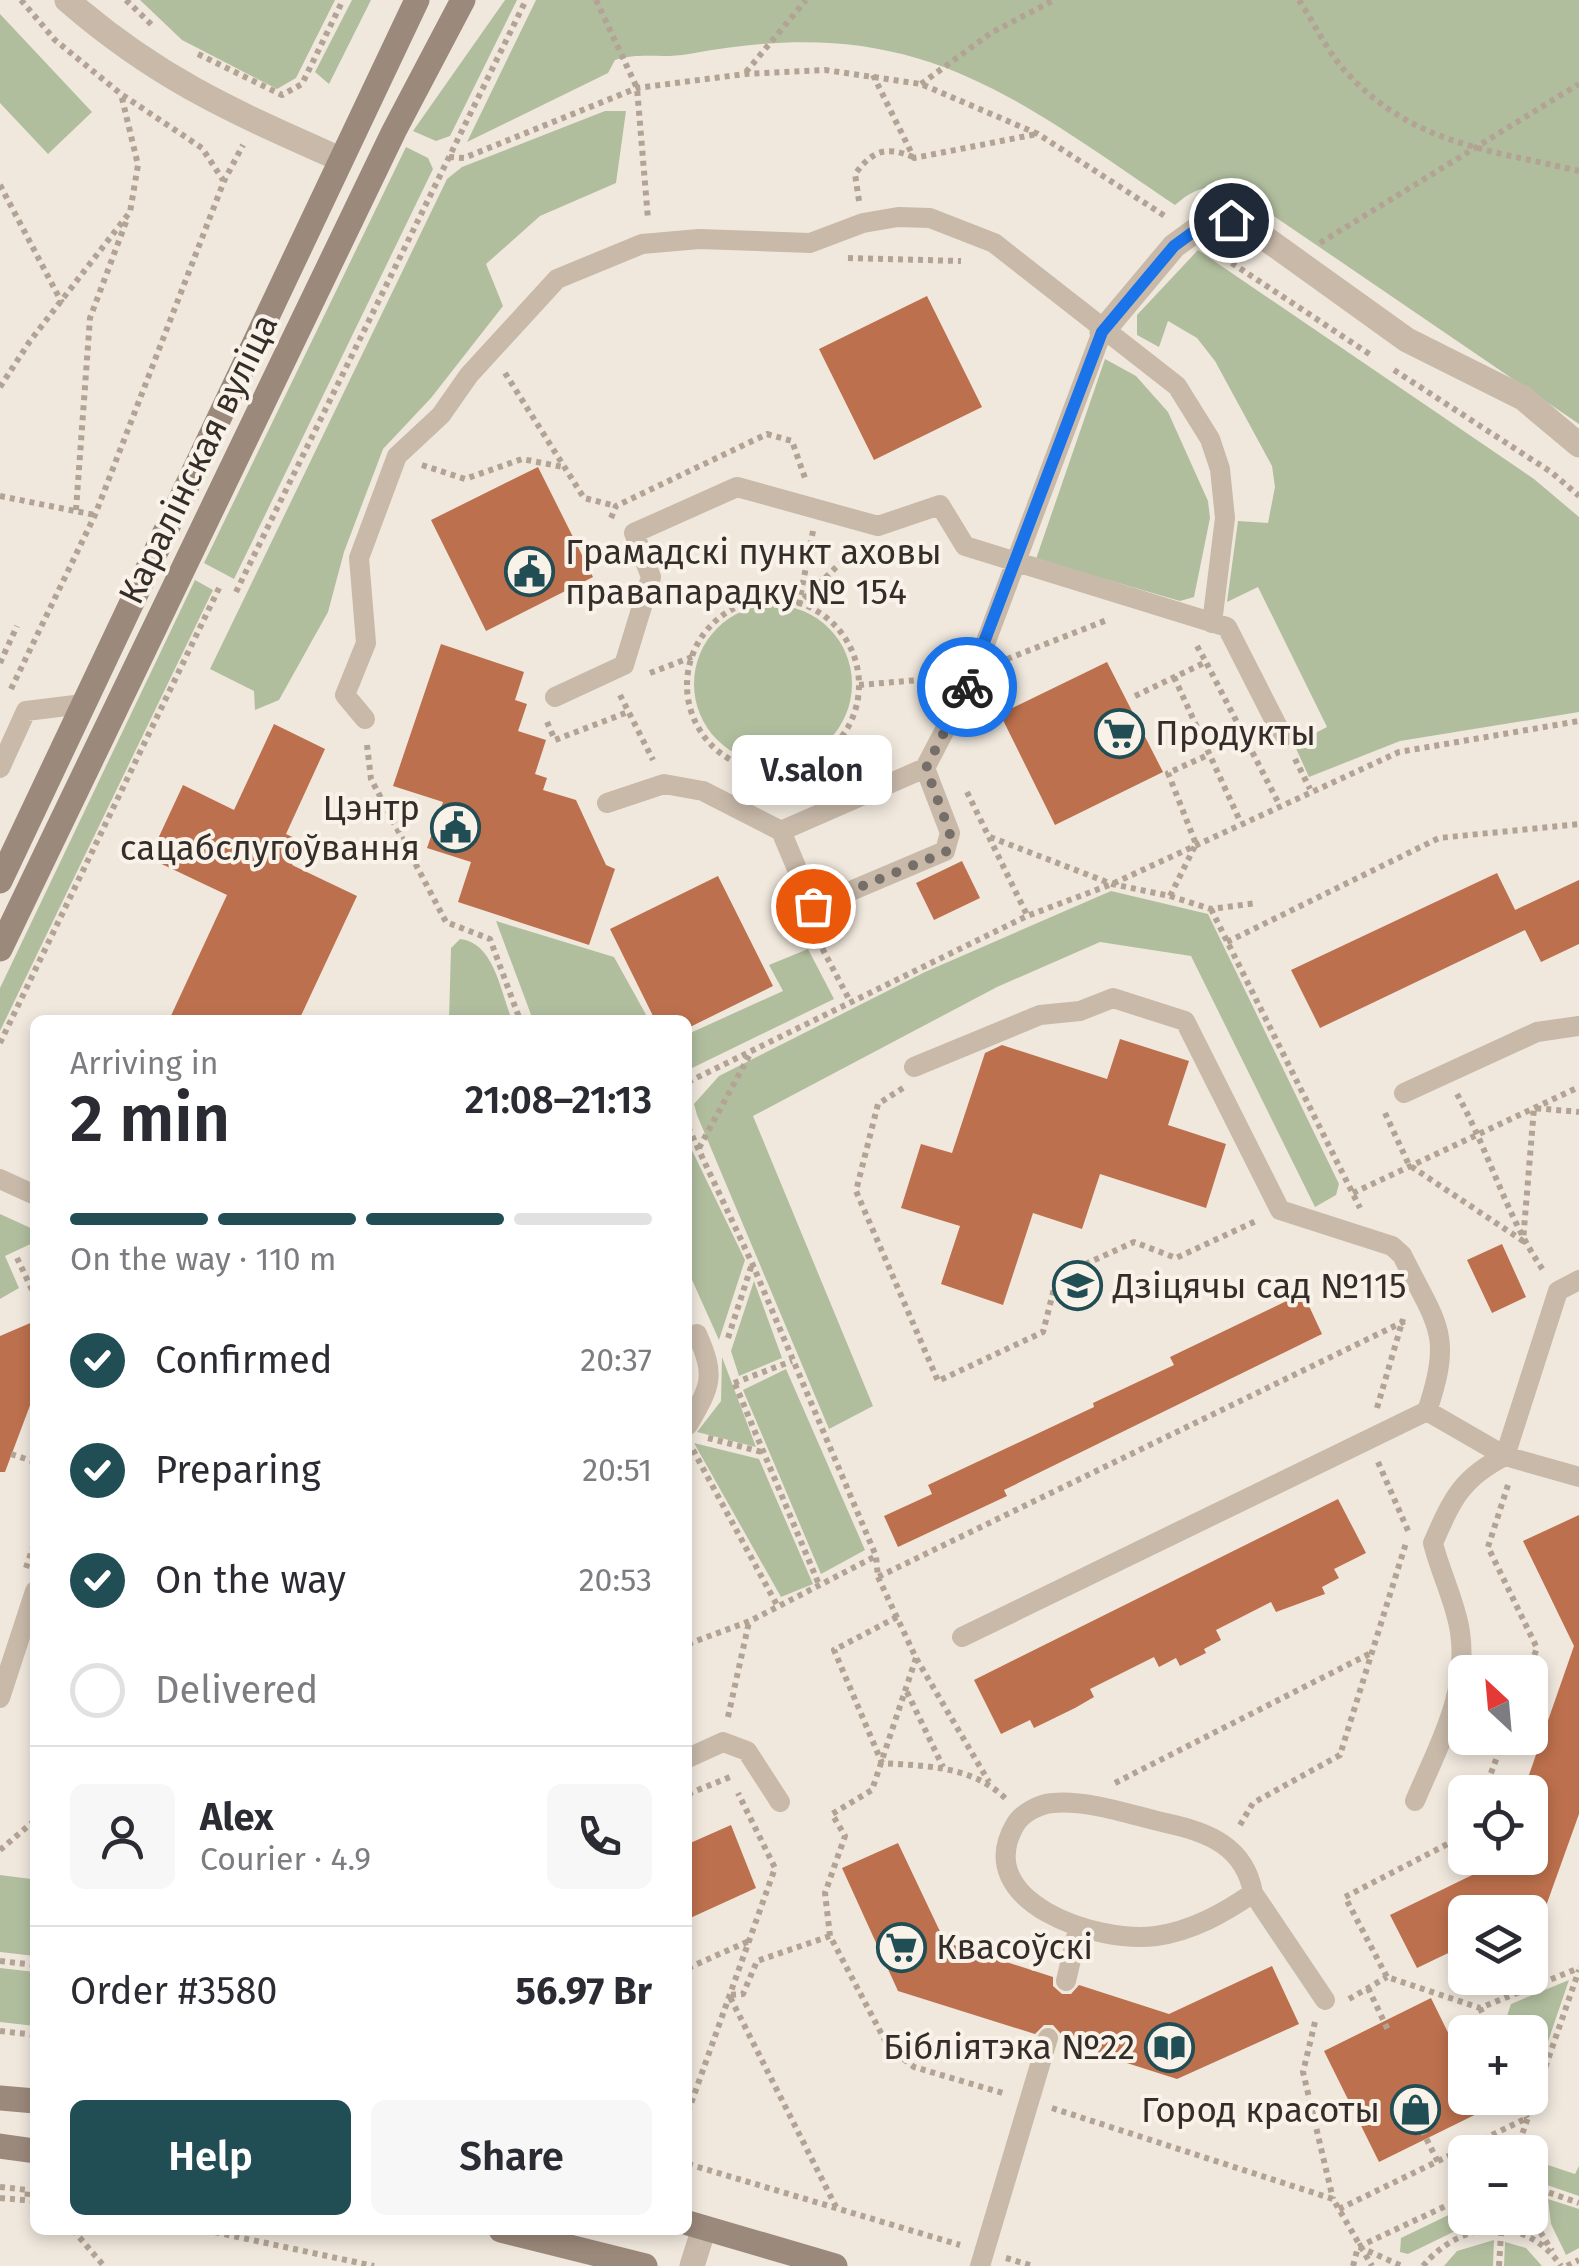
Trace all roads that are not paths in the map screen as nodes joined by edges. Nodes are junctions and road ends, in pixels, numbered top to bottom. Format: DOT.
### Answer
graph roads {
  1 [pos="67,0"];
  2 [pos="417,0"];
  3 [pos="463,0"];
  4 [pos="340,160"];
  5 [pos="373,174"];
  6 [pos="1102,332"];
  7 [pos="1579,445"];
  8 [pos="1016,562"];
  9 [pos="1212,623"];
  10 [pos="556,697"];
  11 [pos="83,704"];
  12 [pos="365,719"];
  13 [pos="1284,737"];
  14 [pos="0,768"];
  15 [pos="926,768"];
  16 [pos="607,803"];
  17 [pos="782,831"];
  18 [pos="0,881"];
  19 [pos="0,949"];
  20 [pos="1579,1026"];
  21 [pos="914,1067"];
  22 [pos="1404,1093"];
  23 [pos="0,1179"];
  24 [pos="30,1193"];
  25 [pos="1579,1280"];
  26 [pos="697,1334"];
  27 [pos="1427,1411"];
  28 [pos="692,1418"];
  29 [pos="1509,1463"];
  30 [pos="1579,1477"];
  31 [pos="30,1607"];
  32 [pos="962,1638"];
  33 [pos="0,1698"];
  34 [pos="692,1756"];
  35 [pos="1416,1801"];
  36 [pos="780,1802"];
  37 [pos="1253,1893"];
  38 [pos="1078,1929"];
  39 [pos="1066,1981"];
  40 [pos="1325,2008"];
  41 [pos="1048,2038"];
  42 [pos="0,2098"];
  43 [pos="30,2101"];
  44 [pos="0,2146"];
  45 [pos="30,2150"];
  46 [pos="696,2225"];
  47 [pos="521,2235"];
  48 [pos="981,2259"];
  49 [pos="644,2266"];
  50 [pos="692,2266"];
  51 [pos="835,2266"];
  1 -- 4 [label="street"];
  2 -- 4 [label="main road, Каралінская вуліца"];
  3 -- 5 [label="main road, Каралінская вуліца"];
  4 -- 5 [label="main road"];
  4 -- 11 [label="main road, Каралінская вуліца"];
  5 -- 19 [label="main road, Каралінская вуліца"];
  6 -- 7 [label="street"];
  6 -- 8 [label="lane"];
  6 -- 9 [label="lane"];
  6 -- 12 [label="lane"];
  8 -- 9 [label="lane"];
  8 -- 10 [label="lane"];
  8 -- 15 [label="lane"];
  9 -- 13 [label="lane"];
  11 -- 14 [label="lane"];
  11 -- 18 [label="main road, Каралінская вуліца"];
  15 -- 17 [label="lane"];
  15 -- 17 [label="lane"];
  16 -- 17 [label="lane"];
  20 -- 22 [label="lane"];
  21 -- 27 [label="lane"];
  23 -- 24 [label="lane"];
  25 -- 29 [label="lane"];
  26 -- 28 [label="lane"];
  27 -- 29 [label="lane"];
  27 -- 32 [label="lane"];
  29 -- 30 [label="lane"];
  29 -- 35 [label="lane"];
  31 -- 33 [label="lane"];
  34 -- 36 [label="lane"];
  37 -- 38 [label="lane"];
  37 -- 38 [label="lane"];
  37 -- 40 [label="lane"];
  38 -- 39 [label="lane"];
  41 -- 48 [label="lane"];
  42 -- 43 [label="main road"];
  44 -- 45 [label="main road"];
  46 -- 50 [label="street"];
  46 -- 51 [label="main road"];
  47 -- 49 [label="main road"];
}
